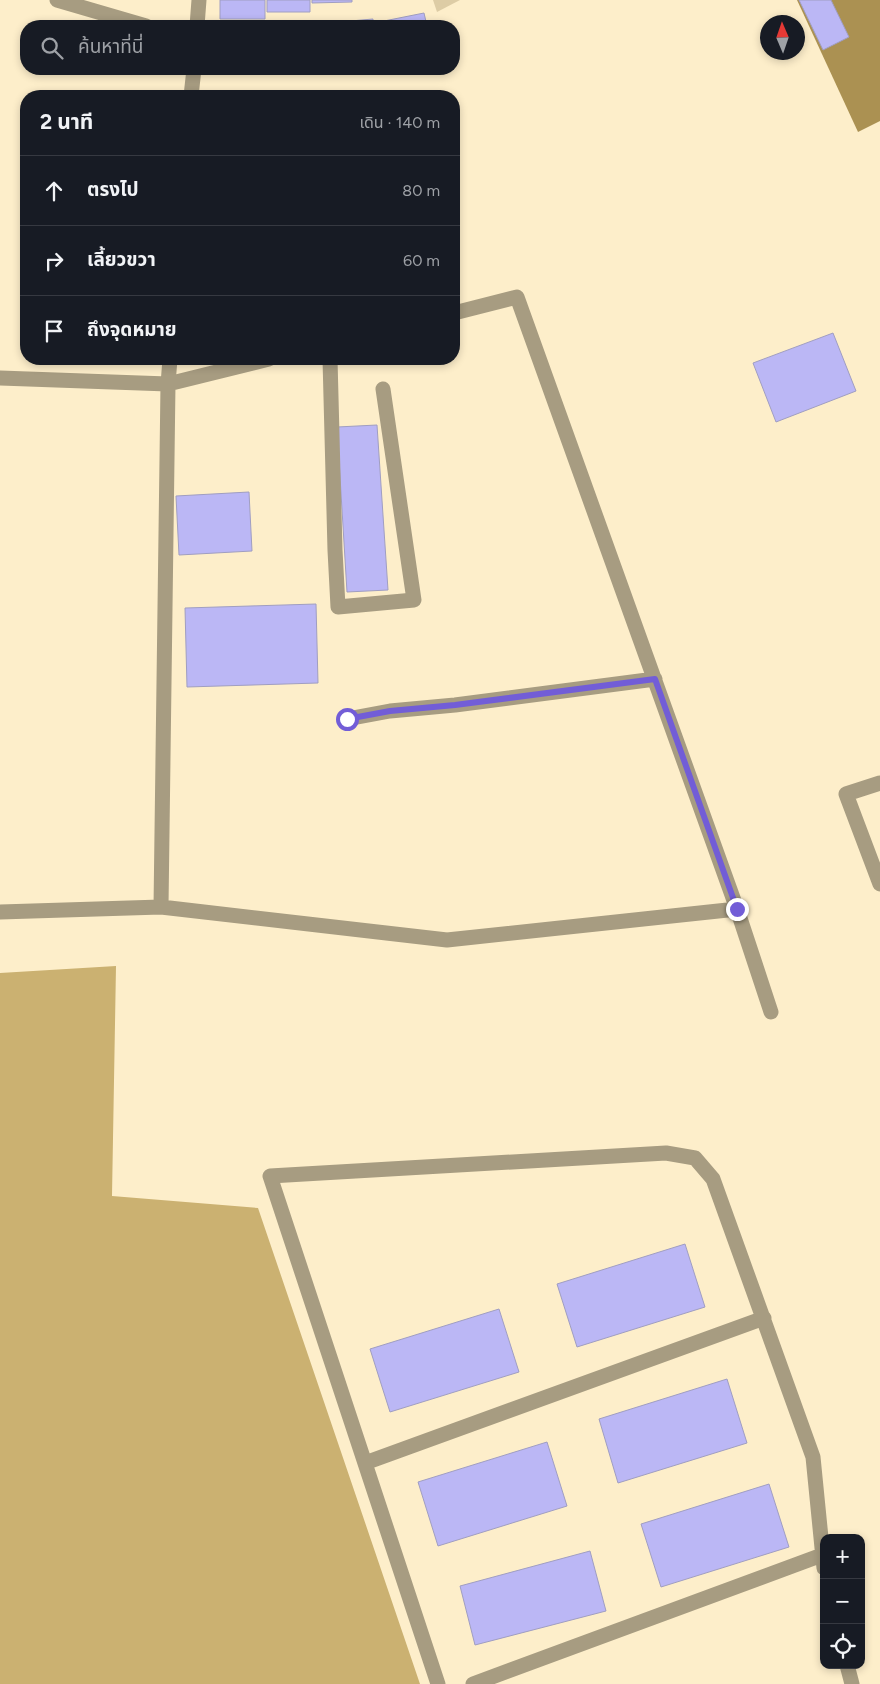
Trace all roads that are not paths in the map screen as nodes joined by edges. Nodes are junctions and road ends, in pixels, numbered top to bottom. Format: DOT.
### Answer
graph roads {
  1 [pos="58,0"];
  2 [pos="199,0"];
  3 [pos="126,20"];
  4 [pos="197,20"];
  5 [pos="193,75"];
  6 [pos="192,90"];
  7 [pos="460,311"];
  8 [pos="170,365"];
  9 [pos="245,365"];
  10 [pos="330,365"];
  11 [pos="0,378"];
  12 [pos="168,384"];
  13 [pos="383,389"];
  14 [pos="655,679"];
  15 [pos="347,719"];
  16 [pos="880,782"];
  17 [pos="880,884"];
  18 [pos="161,907"];
  19 [pos="737,909"];
  20 [pos="0,912"];
  21 [pos="771,1012"];
  22 [pos="764,1318"];
  23 [pos="365,1463"];
  24 [pos="820,1534"];
  25 [pos="820,1562"];
  26 [pos="848,1669"];
  27 [pos="438,1684"];
  28 [pos="473,1684"];
  29 [pos="852,1684"];
  1 -- 3 [label="street"];
  2 -- 4 [label="street"];
  5 -- 6 [label="street"];
  7 -- 14 [label="street"];
  8 -- 12 [label="street"];
  9 -- 12 [label="street"];
  10 -- 13 [label="street"];
  11 -- 12 [label="street"];
  12 -- 18 [label="street"];
  14 -- 15 [label="street"];
  14 -- 19 [label="street"];
  16 -- 17 [label="street"];
  18 -- 19 [label="street"];
  18 -- 20 [label="street"];
  19 -- 21 [label="street"];
  22 -- 23 [label="street"];
  22 -- 23 [label="street"];
  22 -- 24 [label="street"];
  23 -- 27 [label="street"];
  25 -- 28 [label="street"];
  26 -- 29 [label="street"];
}
